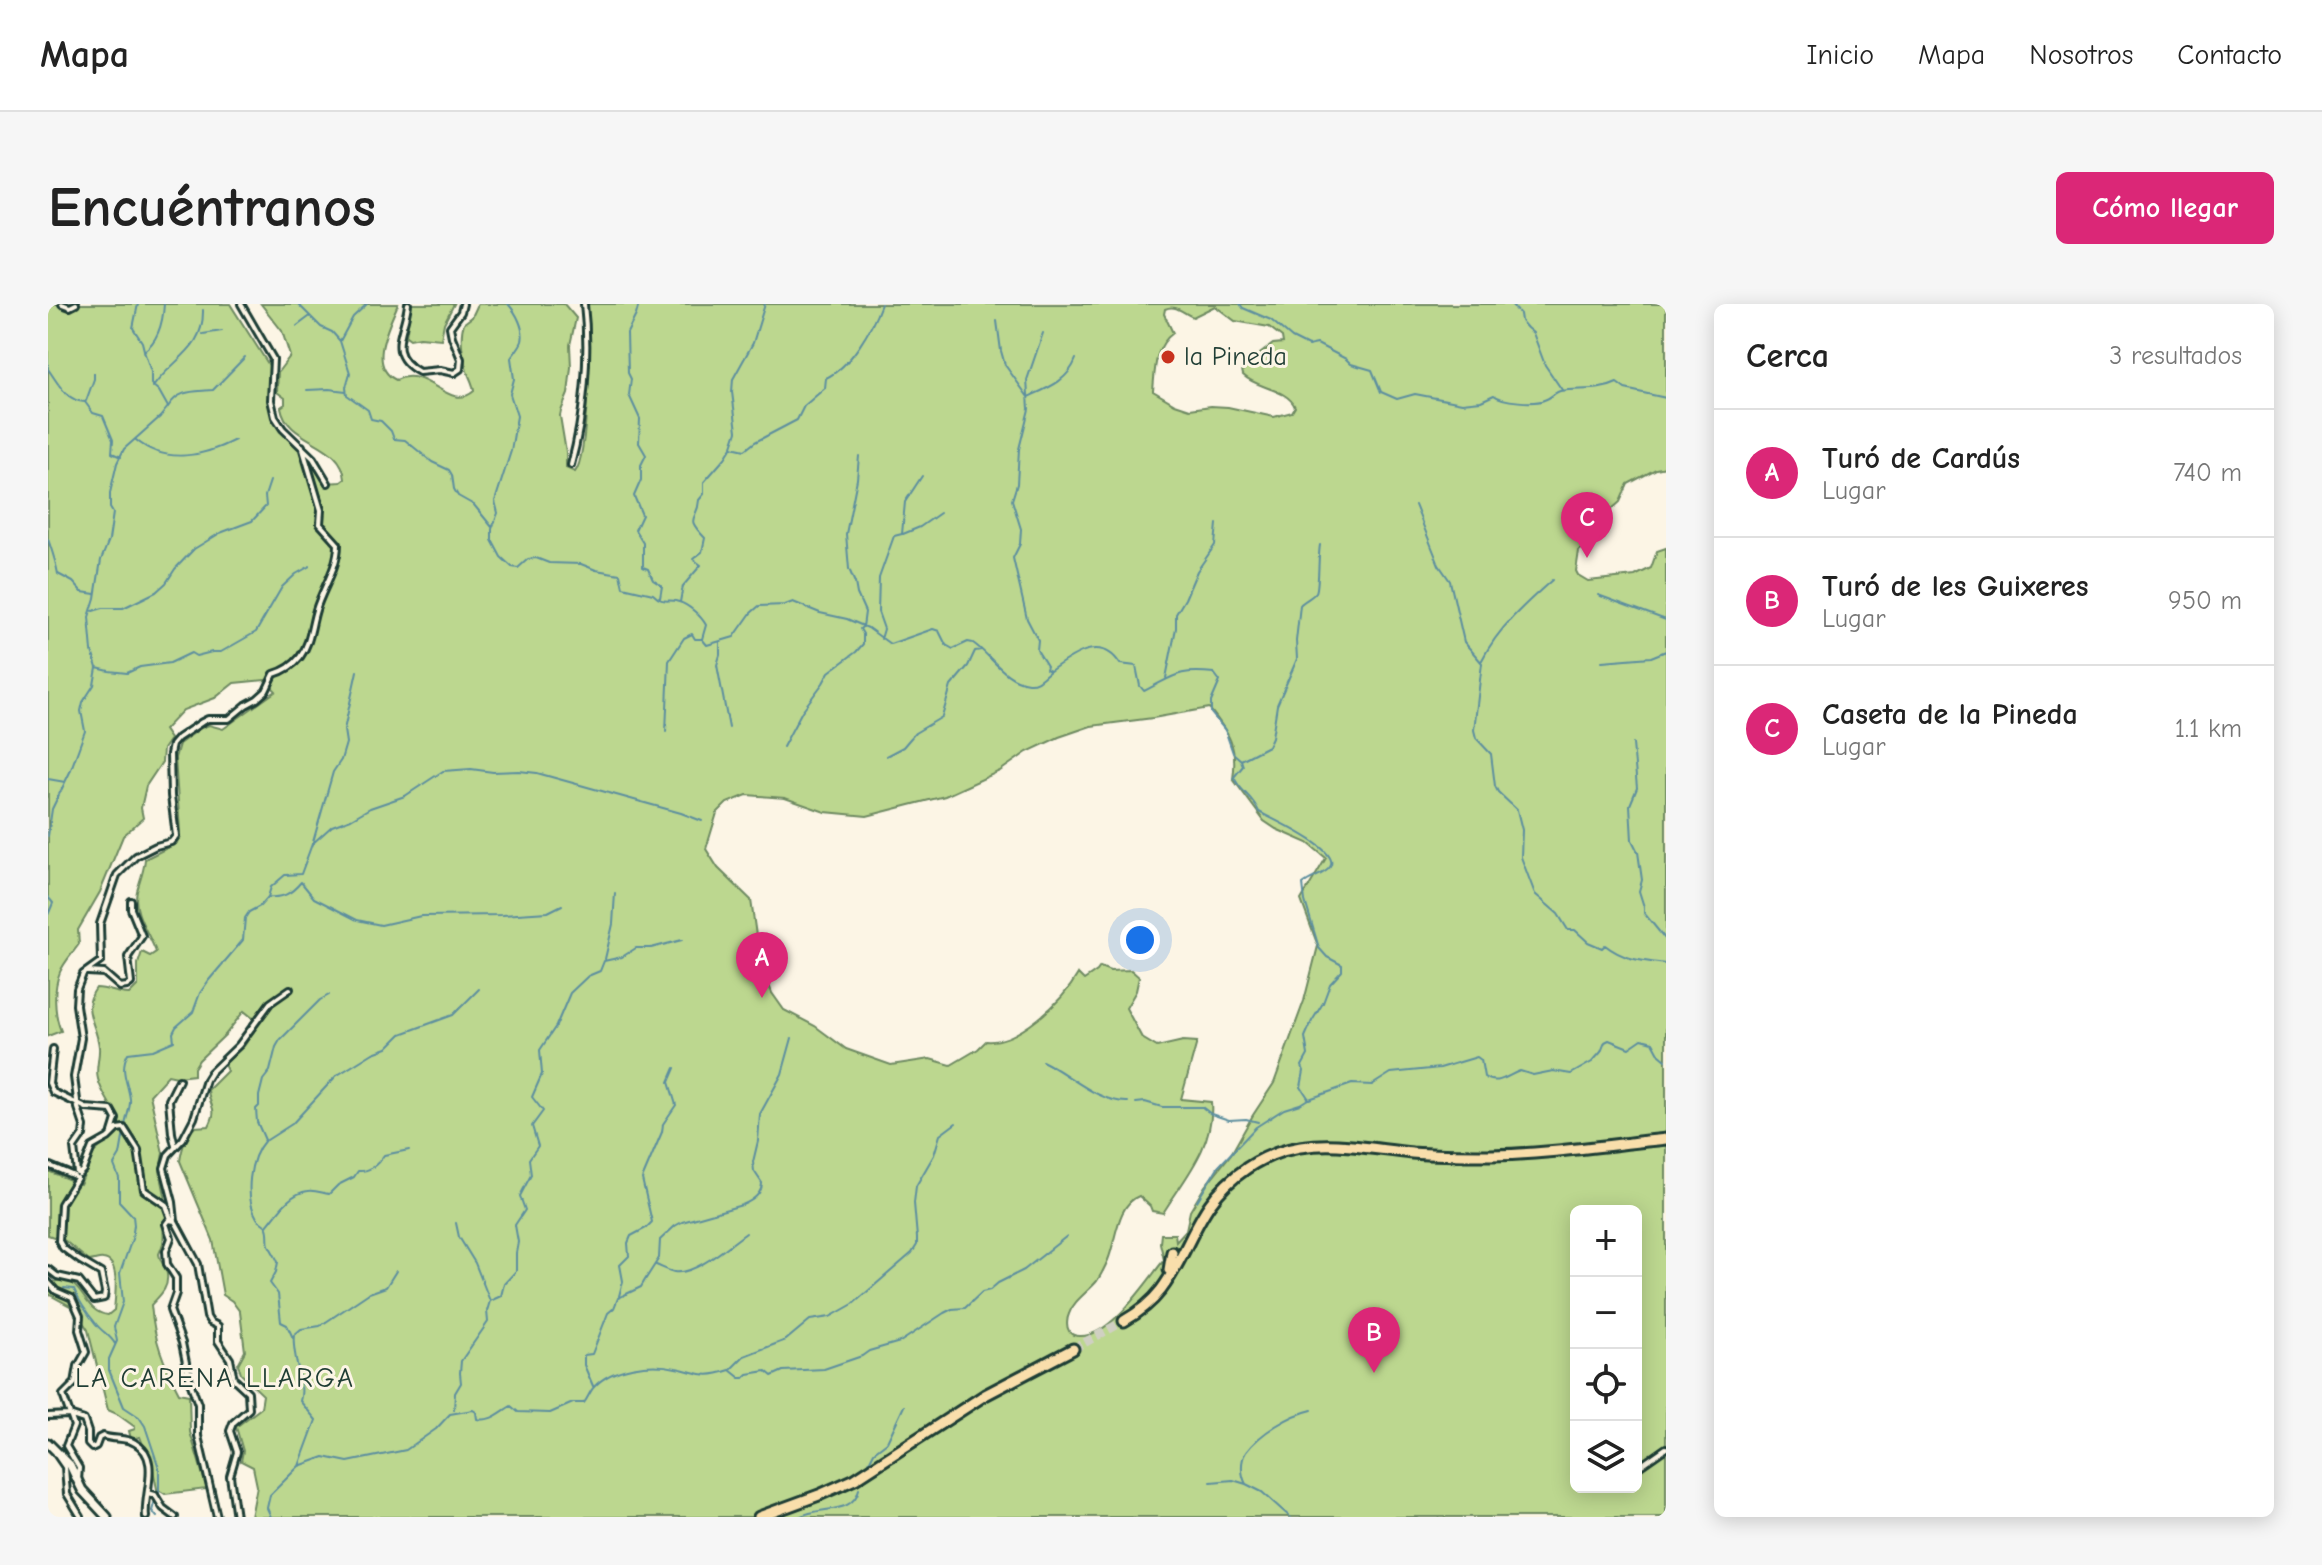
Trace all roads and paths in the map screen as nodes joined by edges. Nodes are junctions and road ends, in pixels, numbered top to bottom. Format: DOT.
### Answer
graph roads {
  1 [pos="62,304"];
  2 [pos="76,304"];
  3 [pos="241,304"];
  4 [pos="408,304"];
  5 [pos="463,304"];
  6 [pos="584,304"];
  7 [pos="302,446"];
  8 [pos="571,465"];
  9 [pos="328,483"];
  10 [pos="131,901"];
  11 [pos="86,972"];
  12 [pos="290,989"];
  13 [pos="53,1049"];
  14 [pos="179,1080"];
  15 [pos="77,1104"];
  16 [pos="112,1135"];
  17 [pos="1666,1137"];
  18 [pos="175,1147"];
  19 [pos="48,1165"];
  20 [pos="77,1175"];
  21 [pos="173,1220"];
  22 [pos="1175,1252"];
  23 [pos="48,1269"];
  24 [pos="1168,1273"];
  25 [pos="54,1274"];
  26 [pos="48,1281"];
  27 [pos="1135,1314"];
  28 [pos="1124,1321"];
  29 [pos="1073,1349"];
  30 [pos="1054,1359"];
  31 [pos="69,1415"];
  32 [pos="48,1416"];
  33 [pos="48,1443"];
  34 [pos="1666,1448"];
  35 [pos="57,1452"];
  36 [pos="1642,1465"];
  37 [pos="77,1482"];
  38 [pos="148,1493"];
  39 [pos="81,1517"];
  40 [pos="107,1517"];
  41 [pos="146,1517"];
  42 [pos="175,1517"];
  43 [pos="217,1517"];
  44 [pos="236,1517"];
  45 [pos="759,1517"];
  46 [pos="767,1517"];
  1 -- 2 [label="street"];
  3 -- 7 [label="street"];
  4 -- 5 [label="street"];
  6 -- 8 [label="street"];
  7 -- 9 [label="street"];
  7 -- 11 [label="street"];
  10 -- 11 [label="street"];
  11 -- 15 [label="street"];
  12 -- 18 [label="street"];
  13 -- 15 [label="street"];
  14 -- 18 [label="street"];
  15 -- 16 [label="street"];
  15 -- 20 [label="street"];
  16 -- 20 [label="street"];
  16 -- 21 [label="street"];
  17 -- 22 [label="main road"];
  18 -- 21 [label="street"];
  19 -- 20 [label="street"];
  20 -- 25 [label="street"];
  21 -- 43 [label="street"];
  21 -- 44 [label="street"];
  22 -- 24 [label="main road"];
  22 -- 24 [label="main road"];
  22 -- 27 [label="main road"];
  23 -- 25 [label="street"];
  24 -- 27 [label="main road"];
  25 -- 26 [label="street"];
  26 -- 31 [label="street"];
  27 -- 28 [label="main road"];
  29 -- 30 [label="main road"];
  30 -- 45 [label="main road"];
  30 -- 46 [label="main road"];
  31 -- 32 [label="street"];
  31 -- 37 [label="street"];
  31 -- 38 [label="street"];
  33 -- 35 [label="street"];
  34 -- 36 [label="street"];
  35 -- 37 [label="street"];
  35 -- 39 [label="street"];
  37 -- 40 [label="street"];
  38 -- 41 [label="street"];
  38 -- 42 [label="street"];
}
